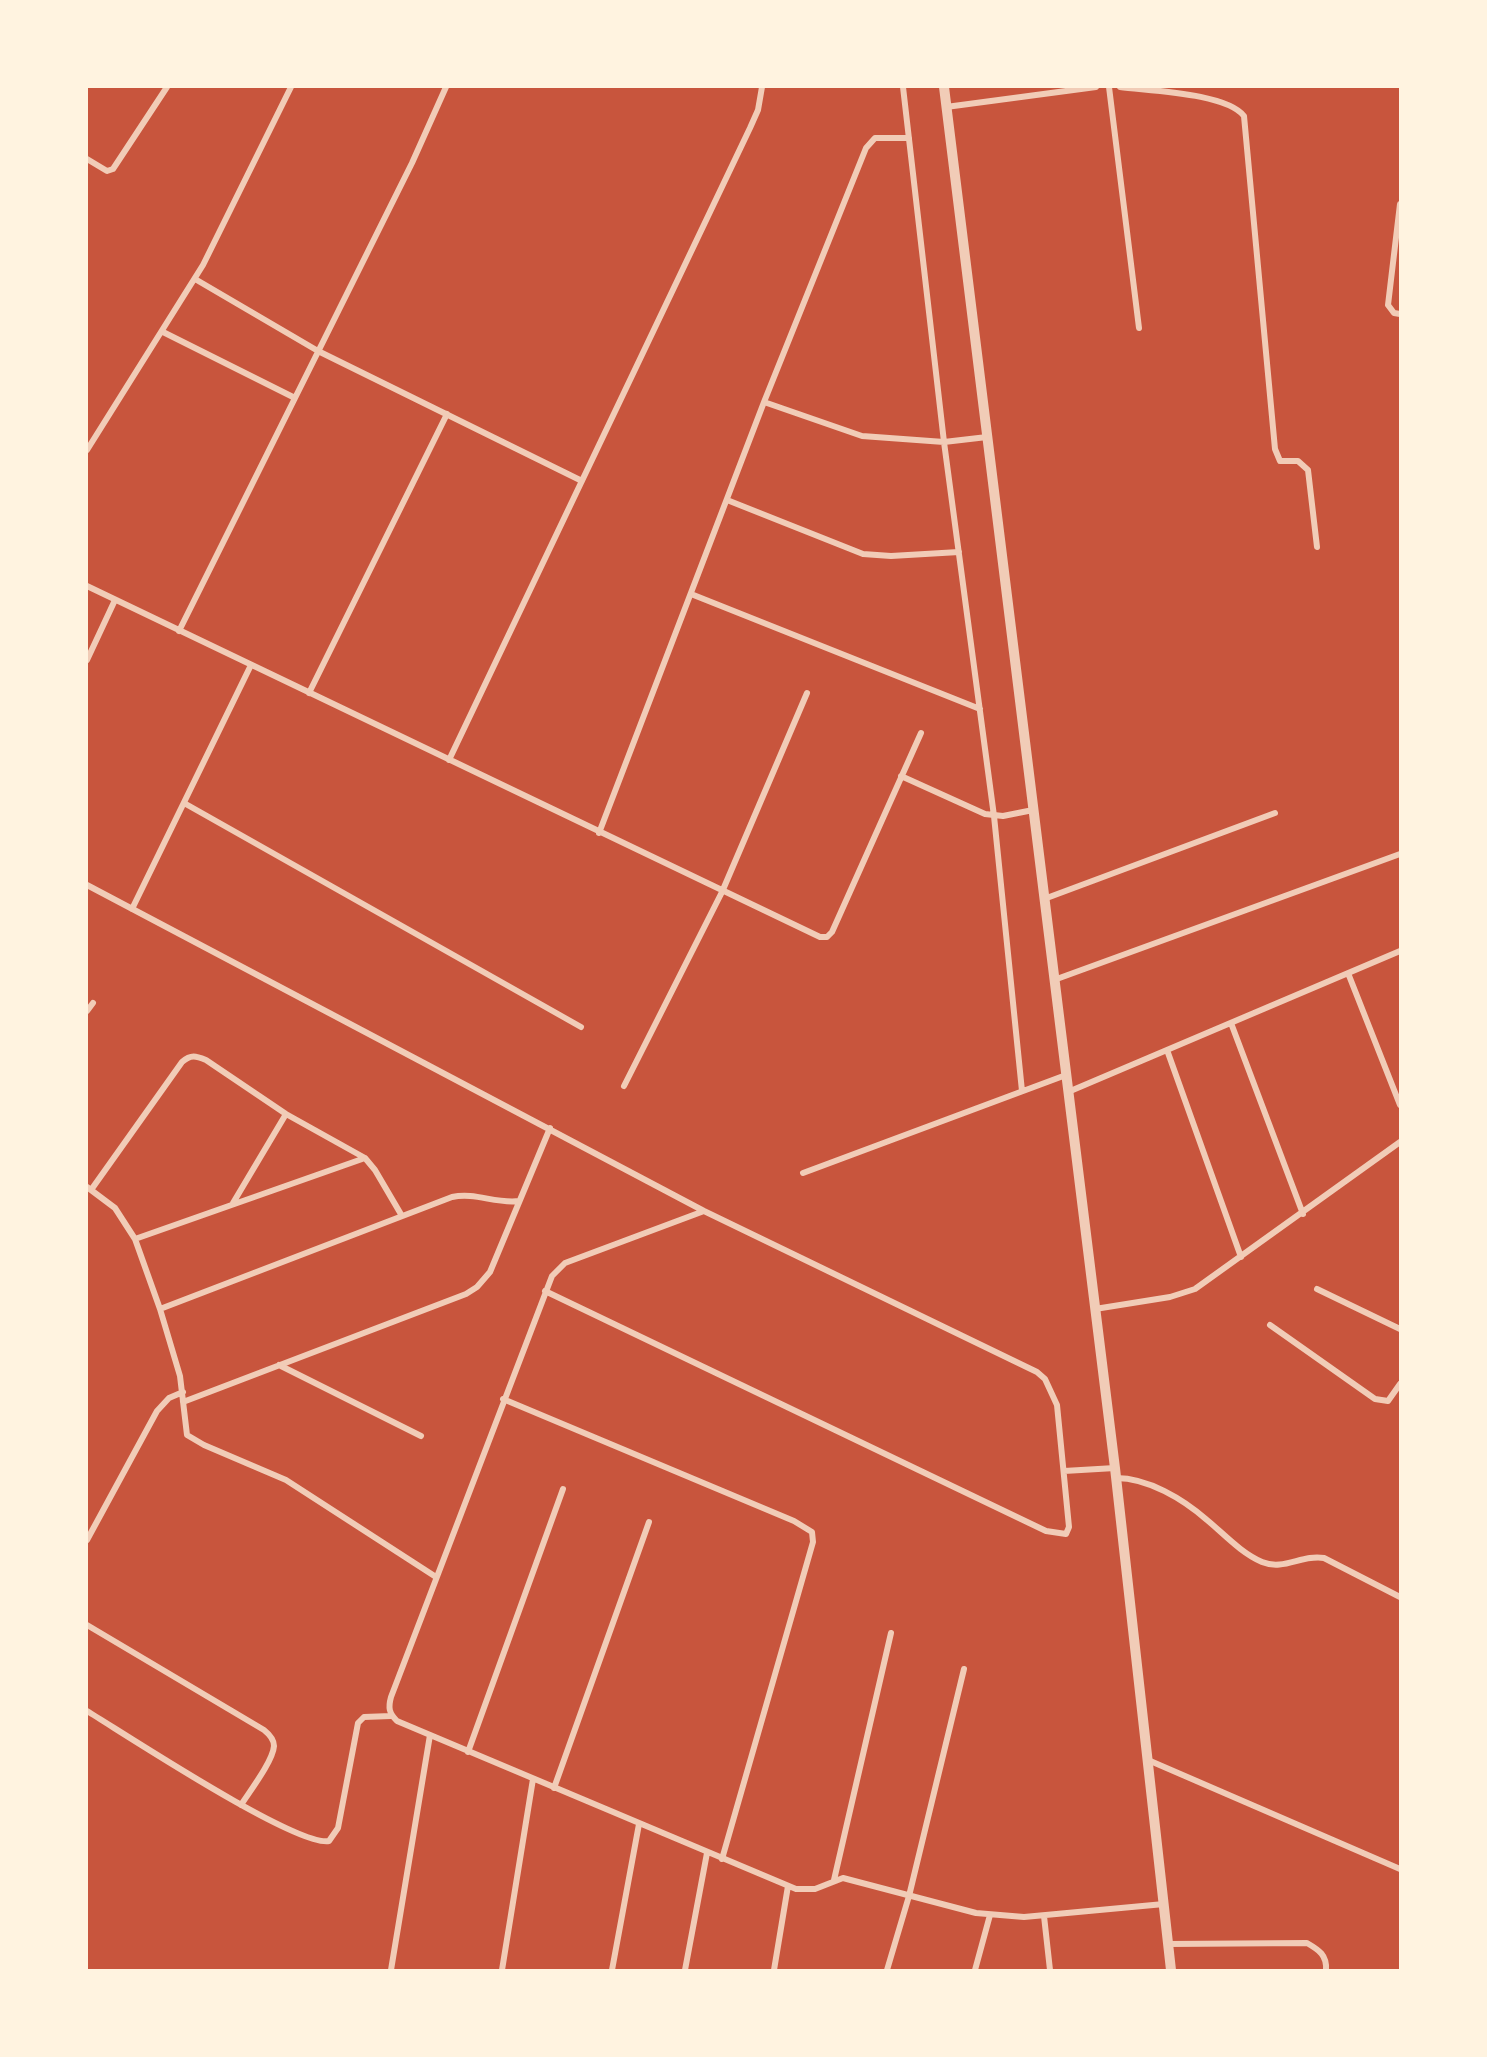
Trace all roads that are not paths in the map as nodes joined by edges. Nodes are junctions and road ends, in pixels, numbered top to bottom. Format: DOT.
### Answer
graph roads {
  1 [pos="167,87"];
  2 [pos="291,87"];
  3 [pos="446,87"];
  4 [pos="762,87"];
  5 [pos="903,87"];
  6 [pos="944,87"];
  7 [pos="1096,87"];
  8 [pos="1109,87"];
  9 [pos="1120,87"];
  10 [pos="946,107"];
  11 [pos="909,138"];
  12 [pos="87,159"];
  13 [pos="1400,204"];
  14 [pos="195,279"];
  15 [pos="1400,314"];
  16 [pos="1138,328"];
  17 [pos="163,332"];
  18 [pos="318,351"];
  19 [pos="294,398"];
  20 [pos="764,402"];
  21 [pos="447,414"];
  22 [pos="981,438"];
  23 [pos="944,441"];
  24 [pos="87,450"];
  25 [pos="582,481"];
  26 [pos="727,500"];
  27 [pos="1317,547"];
  28 [pos="959,552"];
  29 [pos="87,586"];
  30 [pos="691,594"];
  31 [pos="115,600"];
  32 [pos="179,631"];
  33 [pos="87,660"];
  34 [pos="251,665"];
  35 [pos="309,693"];
  36 [pos="807,693"];
  37 [pos="980,709"];
  38 [pos="921,733"];
  39 [pos="449,760"];
  40 [pos="901,776"];
  41 [pos="184,803"];
  42 [pos="1028,811"];
  43 [pos="1275,813"];
  44 [pos="994,816"];
  45 [pos="600,833"];
  46 [pos="1400,854"];
  47 [pos="87,885"];
  48 [pos="722,891"];
  49 [pos="1044,899"];
  50 [pos="132,909"];
  51 [pos="1400,951"];
  52 [pos="1348,973"];
  53 [pos="1054,980"];
  54 [pos="93,1003"];
  55 [pos="87,1011"];
  56 [pos="1230,1023"];
  57 [pos="581,1027"];
  58 [pos="1167,1050"];
  59 [pos="1061,1077"];
  60 [pos="624,1086"];
  61 [pos="1022,1091"];
  62 [pos="1068,1092"];
  63 [pos="1400,1105"];
  64 [pos="286,1114"];
  65 [pos="550,1128"];
  66 [pos="1400,1142"];
  67 [pos="364,1158"];
  68 [pos="803,1173"];
  69 [pos="89,1189"];
  70 [pos="519,1201"];
  71 [pos="233,1204"];
  72 [pos="704,1211"];
  73 [pos="1303,1214"];
  74 [pos="402,1216"];
  75 [pos="135,1239"];
  76 [pos="1241,1257"];
  77 [pos="1317,1289"];
  78 [pos="545,1291"];
  79 [pos="160,1309"];
  80 [pos="1095,1309"];
  81 [pos="1270,1325"];
  82 [pos="1400,1329"];
  83 [pos="279,1365"];
  84 [pos="1400,1384"];
  85 [pos="183,1392"];
  86 [pos="503,1399"];
  87 [pos="183,1402"];
  88 [pos="421,1436"];
  89 [pos="1064,1471"];
  90 [pos="1115,1473"];
  91 [pos="563,1488"];
  92 [pos="649,1522"];
  93 [pos="87,1540"];
  94 [pos="436,1577"];
  95 [pos="1400,1597"];
  96 [pos="87,1625"];
  97 [pos="891,1633"];
  98 [pos="964,1670"];
  99 [pos="87,1711"];
  100 [pos="391,1716"];
  101 [pos="430,1735"];
  102 [pos="468,1752"];
  103 [pos="1148,1760"];
  104 [pos="533,1779"];
  105 [pos="554,1788"];
  106 [pos="242,1805"];
  107 [pos="639,1824"];
  108 [pos="707,1853"];
  109 [pos="722,1860"];
  110 [pos="1400,1869"];
  111 [pos="834,1880"];
  112 [pos="788,1886"];
  113 [pos="909,1896"];
  114 [pos="1165,1904"];
  115 [pos="990,1915"];
  116 [pos="1044,1916"];
  117 [pos="1168,1944"];
  118 [pos="391,1970"];
  119 [pos="502,1970"];
  120 [pos="612,1970"];
  121 [pos="685,1970"];
  122 [pos="774,1970"];
  123 [pos="886,1970"];
  124 [pos="975,1970"];
  125 [pos="1050,1970"];
  126 [pos="1170,1970"];
  127 [pos="1326,1970"];
  1 -- 12 [label="street"];
  2 -- 14 [label="street"];
  3 -- 18 [label="street"];
  4 -- 25 [label="street"];
  5 -- 11 [label="street"];
  6 -- 10 [label="street"];
  7 -- 10 [label="street"];
  8 -- 16 [label="street"];
  9 -- 27 [label="street"];
  10 -- 22 [label="street"];
  11 -- 20 [label="street"];
  11 -- 23 [label="street"];
  13 -- 15 [label="street"];
  14 -- 17 [label="street"];
  14 -- 18 [label="street"];
  17 -- 19 [label="street"];
  17 -- 24 [label="street"];
  18 -- 19 [label="street"];
  18 -- 21 [label="street"];
  19 -- 32 [label="street"];
  20 -- 23 [label="street"];
  20 -- 26 [label="street"];
  21 -- 25 [label="street"];
  21 -- 35 [label="street"];
  22 -- 23 [label="street"];
  22 -- 42 [label="street"];
  23 -- 28 [label="street"];
  25 -- 39 [label="street"];
  26 -- 28 [label="street"];
  26 -- 30 [label="street"];
  28 -- 37 [label="street"];
  29 -- 31 [label="street"];
  30 -- 37 [label="street"];
  30 -- 45 [label="street"];
  31 -- 32 [label="street"];
  31 -- 33 [label="street"];
  32 -- 34 [label="street"];
  34 -- 35 [label="street"];
  34 -- 41 [label="street"];
  35 -- 39 [label="street"];
  36 -- 48 [label="street"];
  37 -- 44 [label="street"];
  38 -- 40 [label="street"];
  39 -- 45 [label="street"];
  40 -- 44 [label="street"];
  40 -- 48 [label="street"];
  41 -- 50 [label="street"];
  41 -- 57 [label="street"];
  42 -- 44 [label="street"];
  42 -- 49 [label="street"];
  43 -- 49 [label="street"];
  44 -- 61 [label="street"];
  45 -- 48 [label="street"];
  46 -- 53 [label="street"];
  47 -- 50 [label="street"];
  48 -- 60 [label="street"];
  49 -- 53 [label="street"];
  50 -- 65 [label="street"];
  51 -- 52 [label="street"];
  52 -- 56 [label="street"];
  52 -- 63 [label="street"];
  53 -- 59 [label="street"];
  54 -- 55 [label="street"];
  56 -- 58 [label="street"];
  56 -- 73 [label="street"];
  58 -- 62 [label="street"];
  58 -- 76 [label="street"];
  59 -- 61 [label="street"];
  59 -- 62 [label="street"];
  61 -- 68 [label="street"];
  62 -- 80 [label="street"];
  64 -- 67 [label="street"];
  64 -- 69 [label="street"];
  64 -- 71 [label="street"];
  65 -- 70 [label="street"];
  65 -- 72 [label="street"];
  66 -- 73 [label="street"];
  67 -- 71 [label="street"];
  67 -- 74 [label="street"];
  69 -- 75 [label="street"];
  70 -- 74 [label="street"];
  70 -- 83 [label="street"];
  71 -- 75 [label="street"];
  72 -- 78 [label="street"];
  72 -- 89 [label="street"];
  73 -- 76 [label="street"];
  74 -- 79 [label="street"];
  75 -- 79 [label="street"];
  76 -- 80 [label="street"];
  77 -- 82 [label="street"];
  78 -- 86 [label="street"];
  78 -- 89 [label="street"];
  79 -- 85 [label="street"];
  80 -- 90 [label="street"];
  81 -- 84 [label="street"];
  83 -- 87 [label="street"];
  83 -- 88 [label="street"];
  85 -- 87 [label="street"];
  85 -- 93 [label="street"];
  86 -- 94 [label="street"];
  86 -- 109 [label="street"];
  87 -- 94 [label="street"];
  89 -- 90 [label="street"];
  90 -- 95 [label="street"];
  90 -- 103 [label="street"];
  91 -- 102 [label="street"];
  92 -- 105 [label="street"];
  94 -- 100 [label="street"];
  96 -- 106 [label="street"];
  97 -- 111 [label="street"];
  98 -- 113 [label="street"];
  99 -- 106 [label="street"];
  100 -- 101 [label="street"];
  100 -- 106 [label="street"];
  101 -- 102 [label="street"];
  101 -- 118 [label="street"];
  102 -- 104 [label="street"];
  103 -- 110 [label="street"];
  103 -- 114 [label="street"];
  104 -- 105 [label="street"];
  104 -- 119 [label="street"];
  105 -- 107 [label="street"];
  107 -- 108 [label="street"];
  107 -- 120 [label="street"];
  108 -- 109 [label="street"];
  108 -- 121 [label="street"];
  109 -- 112 [label="street"];
  111 -- 112 [label="street"];
  111 -- 113 [label="street"];
  112 -- 122 [label="street"];
  113 -- 115 [label="street"];
  113 -- 123 [label="street"];
  114 -- 116 [label="street"];
  114 -- 117 [label="street"];
  115 -- 116 [label="street"];
  115 -- 124 [label="street"];
  116 -- 125 [label="street"];
  117 -- 126 [label="street"];
  117 -- 127 [label="street"];
}
